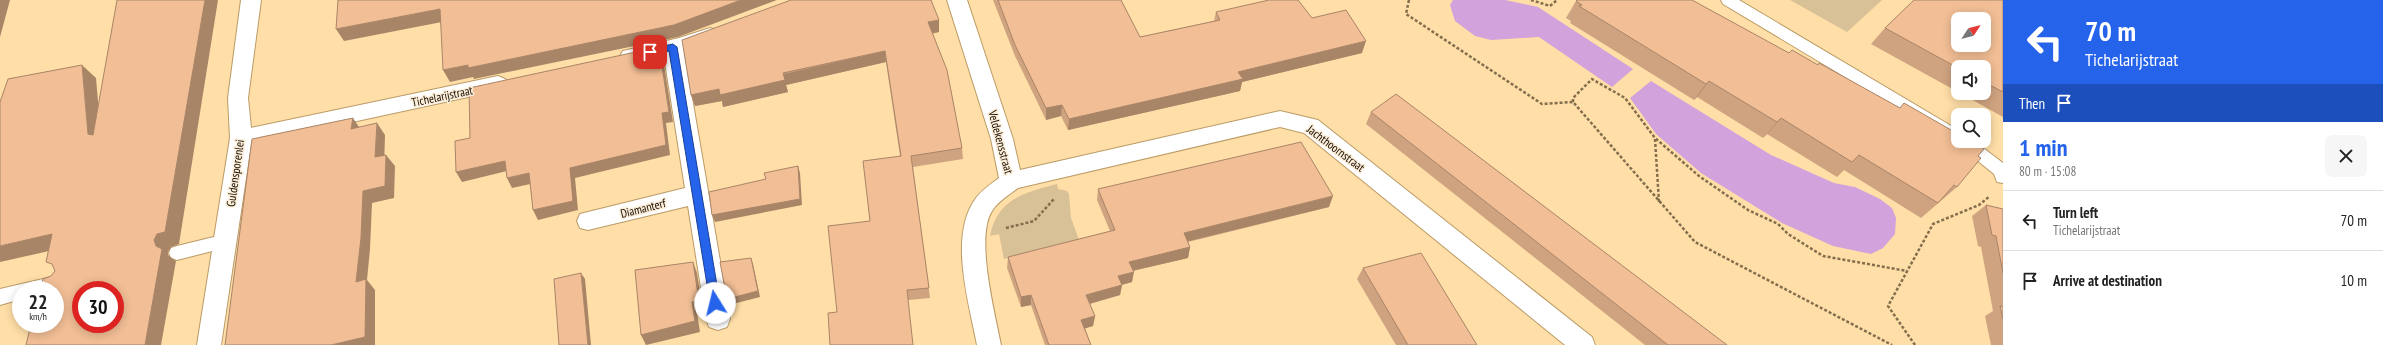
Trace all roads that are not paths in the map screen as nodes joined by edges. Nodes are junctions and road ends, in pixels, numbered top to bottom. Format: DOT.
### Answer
graph roads {
  1 [pos="251,0"];
  2 [pos="957,0"];
  3 [pos="1728,0"];
  4 [pos="724,29"];
  5 [pos="673,47"];
  6 [pos="612,60"];
  7 [pos="520,80"];
  8 [pos="1951,134"];
  9 [pos="241,138"];
  10 [pos="1972,148"];
  11 [pos="2003,177"];
  12 [pos="1011,181"];
  13 [pos="698,194"];
  14 [pos="588,221"];
  15 [pos="226,240"];
  16 [pos="177,253"];
  17 [pos="12,294"];
  18 [pos="0,296"];
  19 [pos="718,319"];
  20 [pos="209,345"];
  21 [pos="989,345"];
  22 [pos="1583,345"];
  1 -- 9 [label="street, Guldensporenlei"];
  2 -- 12 [label="street, Veldekensstraat"];
  3 -- 8 [label="lane"];
  4 -- 5 [label="street"];
  5 -- 6 [label="street"];
  5 -- 13 [label="street"];
  7 -- 9 [label="street, Tichelarijstraat"];
  9 -- 15 [label="street, Guldensporenlei"];
  10 -- 11 [label="lane"];
  12 -- 21 [label="street, Veldekensstraat"];
  12 -- 22 [label="street, Jachthoornstraat"];
  13 -- 14 [label="street, Diamanterf"];
  13 -- 19 [label="street"];
  15 -- 16 [label="lane"];
  15 -- 20 [label="street, Guldensporenlei"];
  17 -- 18 [label="lane"];
}
